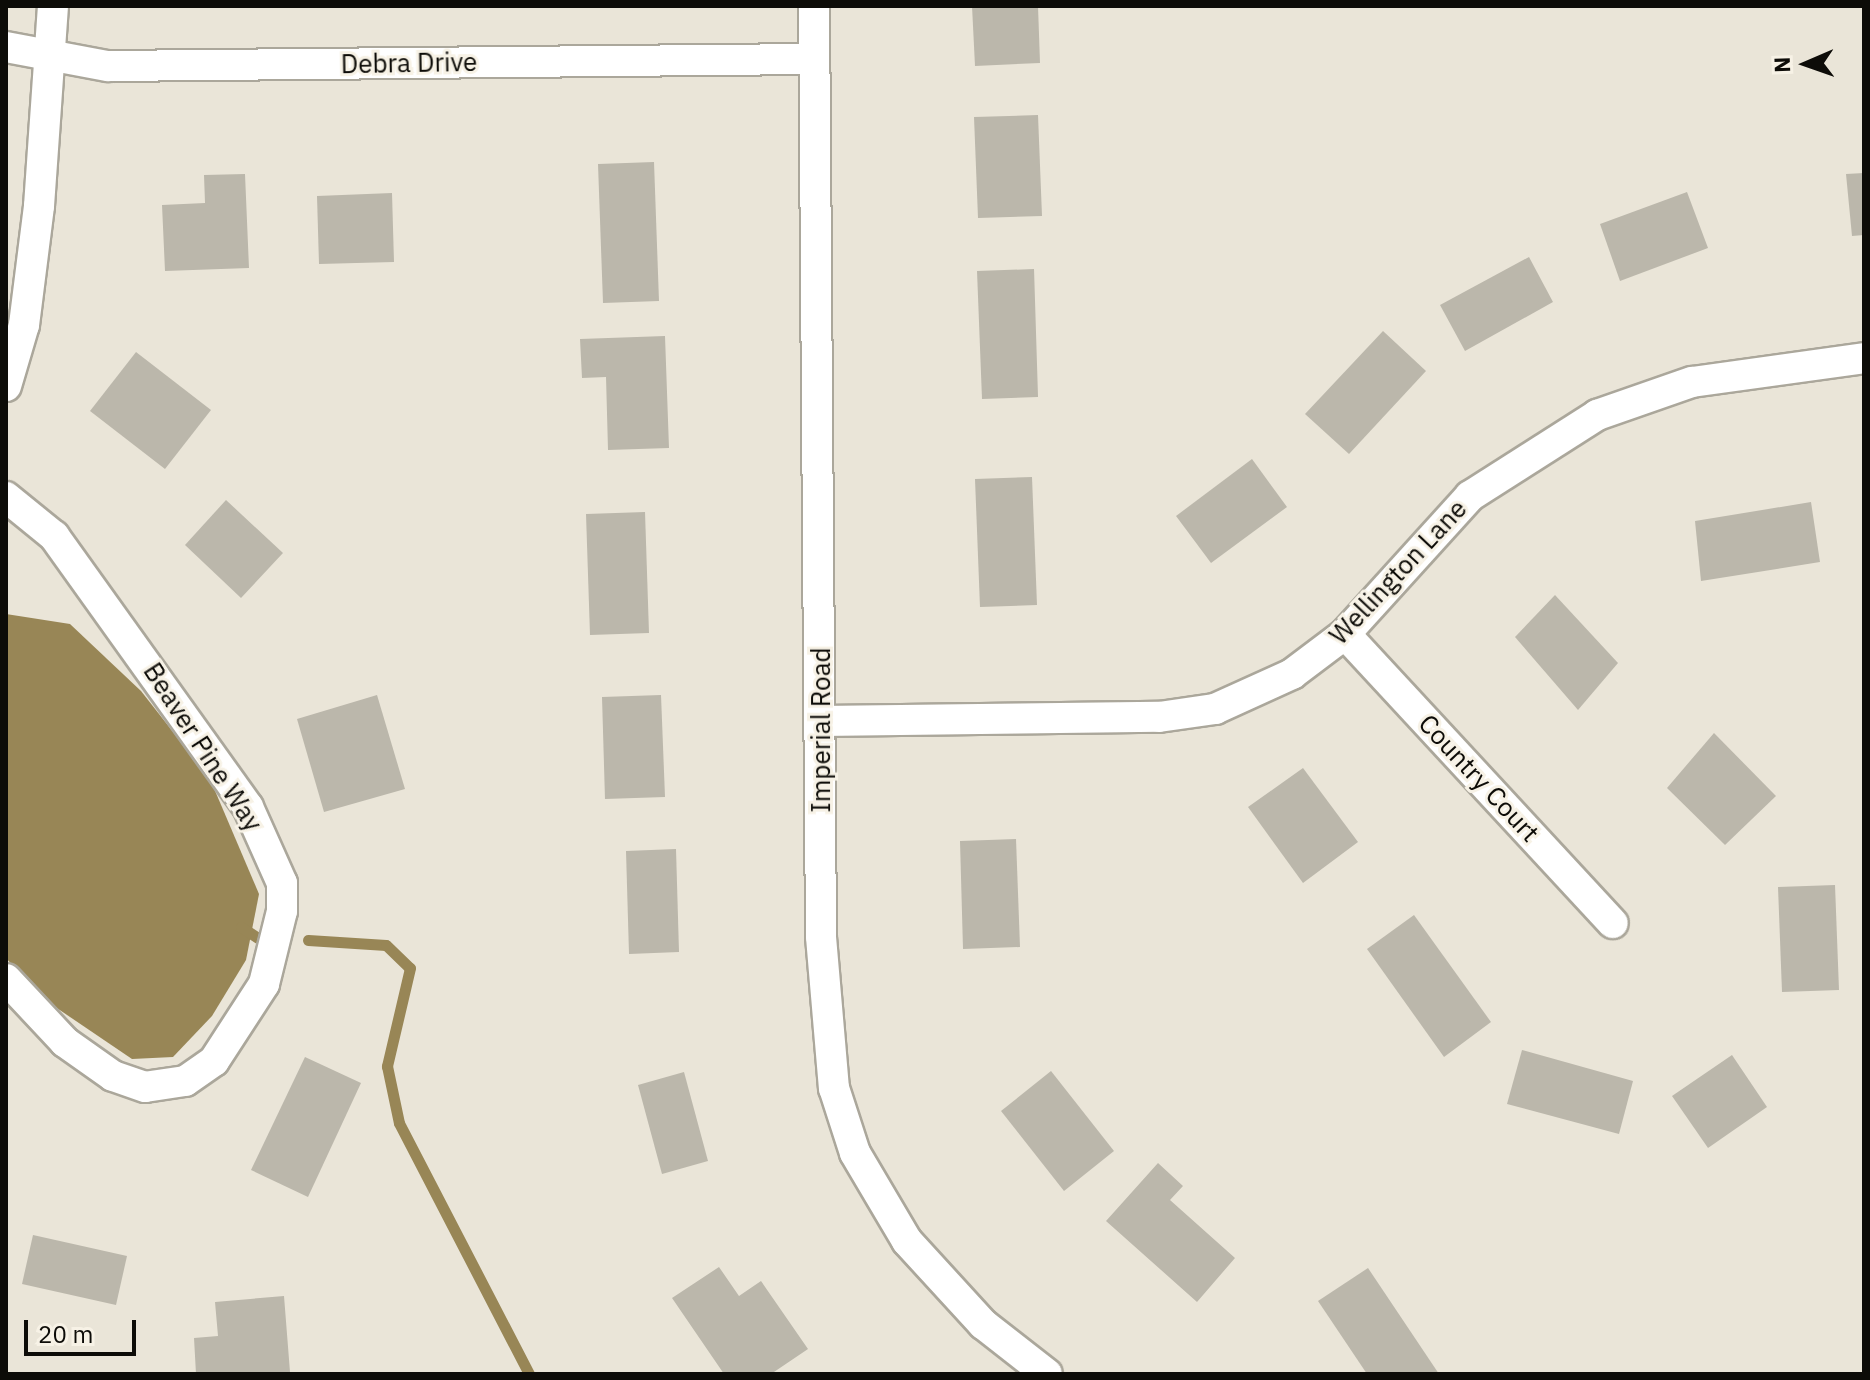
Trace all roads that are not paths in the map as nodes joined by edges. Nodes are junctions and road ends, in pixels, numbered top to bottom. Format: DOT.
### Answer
graph roads {
  1 [pos="53,6"];
  2 [pos="814,6"];
  3 [pos="6,47"];
  4 [pos="52,58"];
  5 [pos="814,59"];
  6 [pos="1864,358"];
  7 [pos="6,386"];
  8 [pos="6,497"];
  9 [pos="1345,634"];
  10 [pos="821,721"];
  11 [pos="1613,923"];
  12 [pos="6,979"];
  13 [pos="1047,1374"];
  1 -- 4 [label="street"];
  2 -- 5 [label="street, Imperial Road"];
  3 -- 4 [label="street, Debra Drive"];
  4 -- 5 [label="street, Debra Drive"];
  4 -- 7 [label="street"];
  5 -- 10 [label="street, Imperial Road"];
  6 -- 9 [label="street, Wellington Lane"];
  8 -- 12 [label="street, Beaver Pine Way"];
  9 -- 10 [label="street, Wellington Lane"];
  9 -- 11 [label="street, Country Court"];
  10 -- 13 [label="street, Imperial Road"];
}
